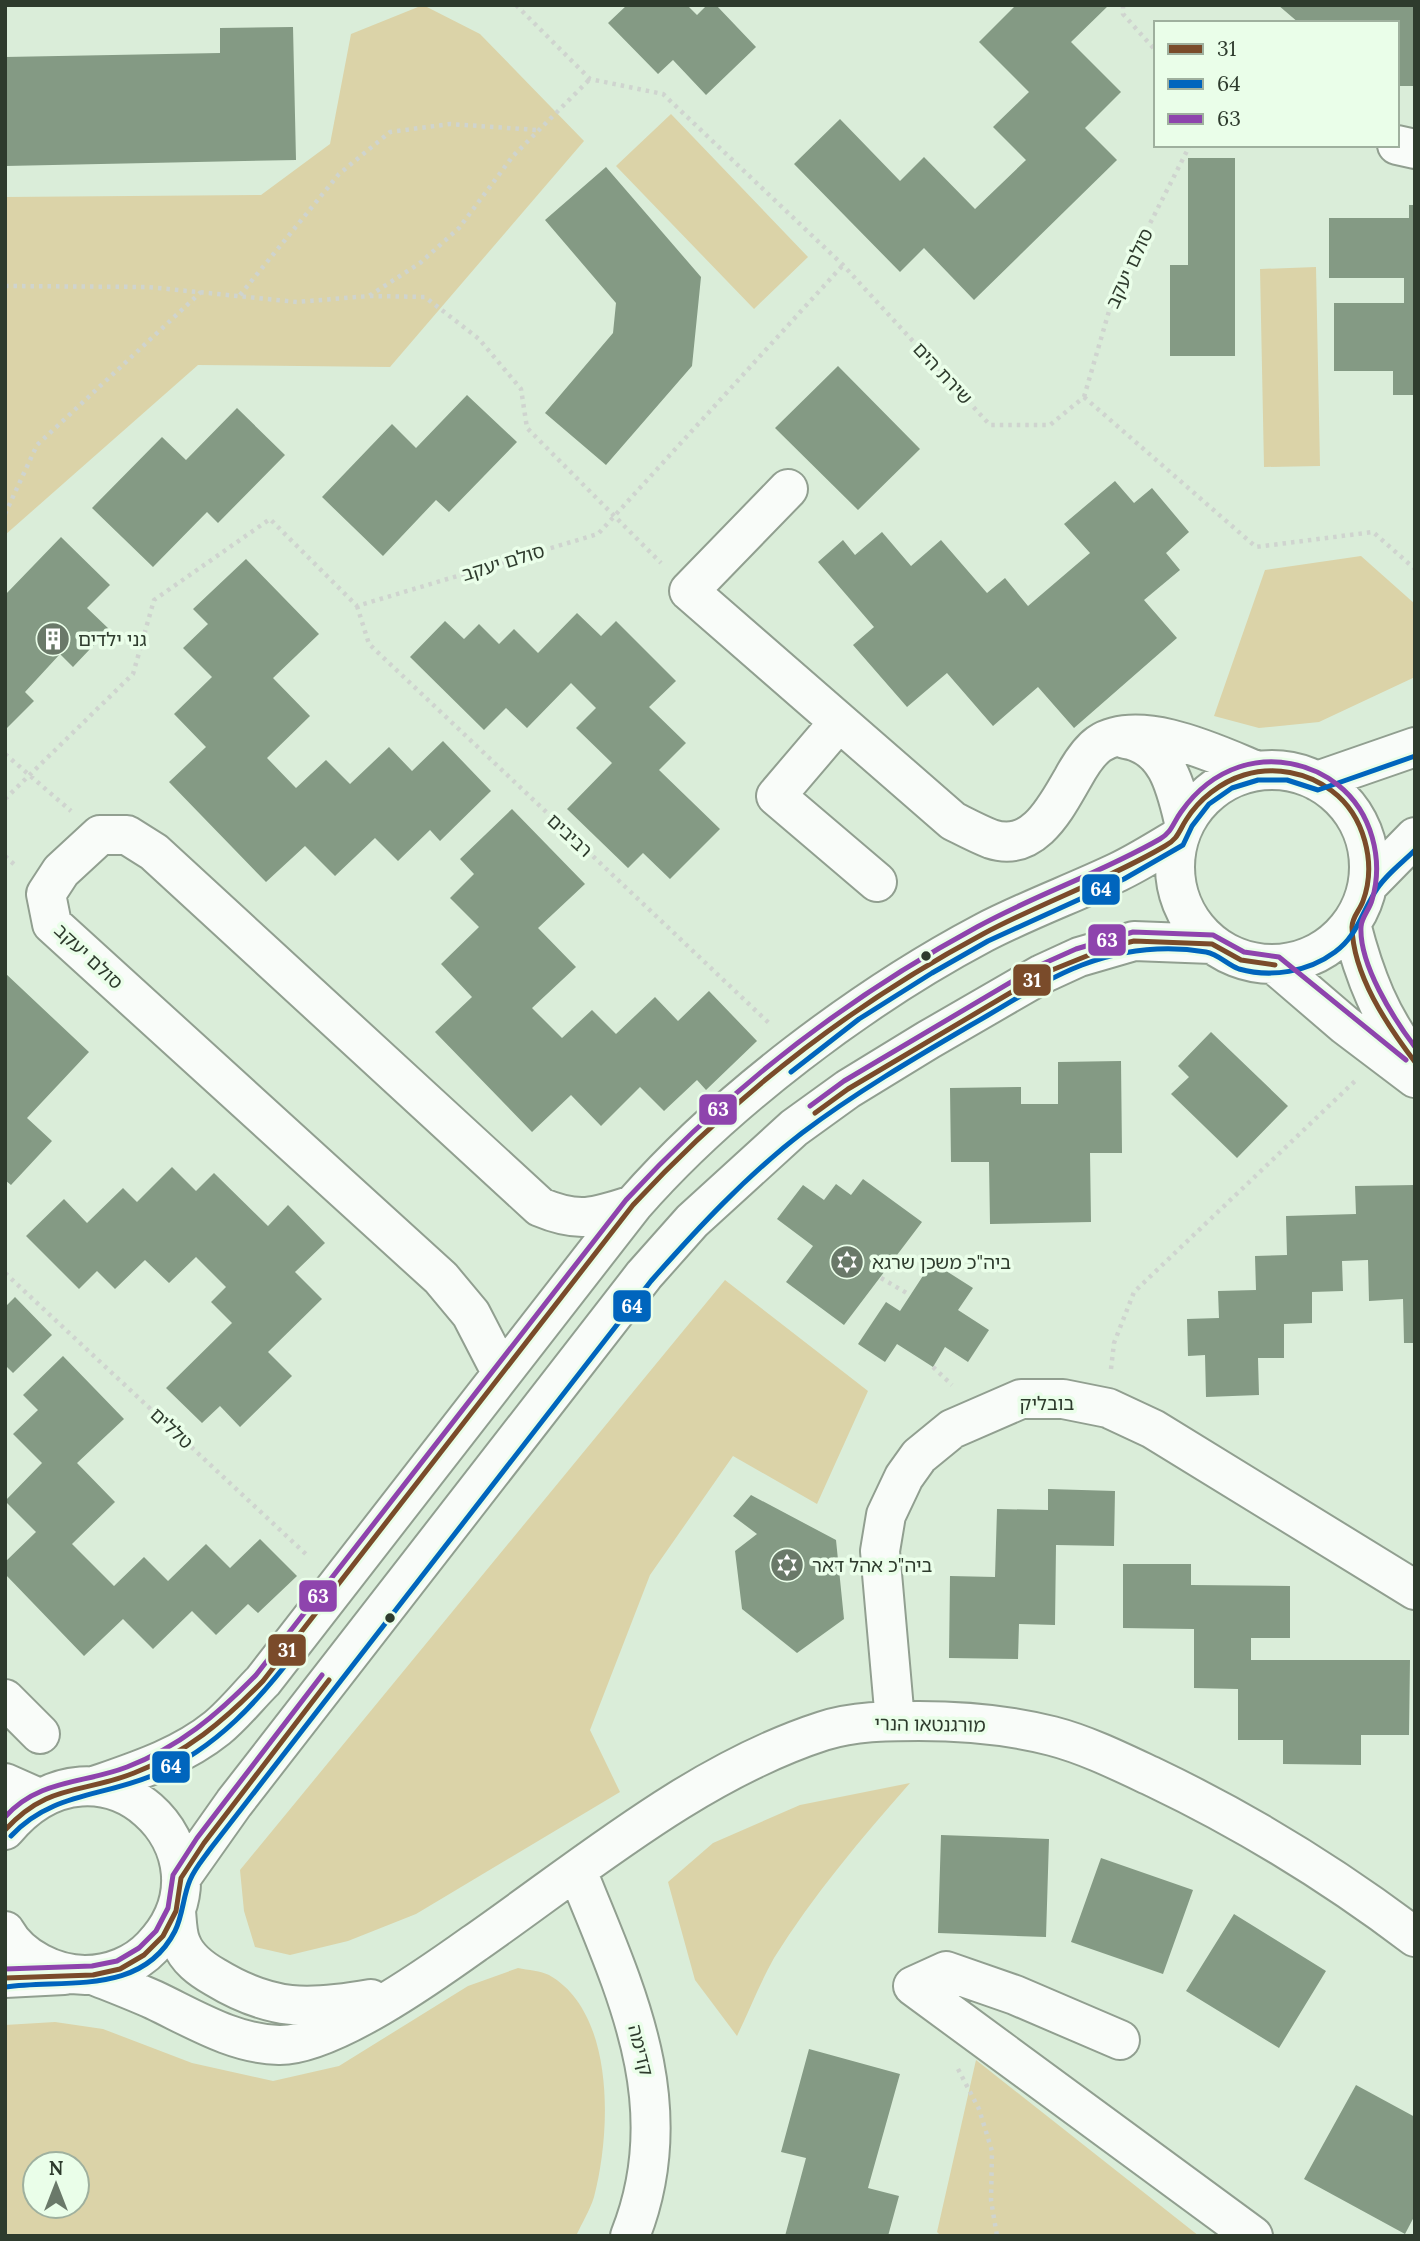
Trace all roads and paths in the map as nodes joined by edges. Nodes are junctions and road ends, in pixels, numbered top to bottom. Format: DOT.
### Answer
graph roads {
  1 [pos="516,5"];
  2 [pos="1123,5"];
  3 [pos="1154,49"];
  4 [pos="590,79"];
  5 [pos="537,130"];
  6 [pos="1189,147"];
  7 [pos="843,265"];
  8 [pos="5,286"];
  9 [pos="201,292"];
  10 [pos="240,296"];
  11 [pos="369,296"];
  12 [pos="1084,397"];
  13 [pos="788,489"];
  14 [pos="5,514"];
  15 [pos="613,517"];
  16 [pos="1415,569"];
  17 [pos="689,590"];
  18 [pos="357,606"];
  19 [pos="839,722"];
  20 [pos="1116,738"];
  21 [pos="1415,747"];
  22 [pos="5,754"];
  23 [pos="1258,771"];
  24 [pos="30,776"];
  25 [pos="1317,781"];
  26 [pos="5,799"];
  27 [pos="1181,830"];
  28 [pos="100,835"];
  29 [pos="1415,837"];
  30 [pos="877,882"];
  31 [pos="1368,885"];
  32 [pos="1351,924"];
  33 [pos="1212,944"];
  34 [pos="1275,965"];
  35 [pos="800,1053"];
  36 [pos="1398,1058"];
  37 [pos="1415,1077"];
  38 [pos="633,1205"];
  39 [pos="5,1273"];
  40 [pos="881,1278"];
  41 [pos="910,1295"];
  42 [pos="501,1372"];
  43 [pos="1108,1408"];
  44 [pos="338,1584"];
  45 [pos="1415,1590"];
  46 [pos="5,1699"];
  47 [pos="895,1721"];
  48 [pos="40,1734"];
  49 [pos="94,1786"];
  50 [pos="22,1790"];
  51 [pos="5,1830"];
  52 [pos="577,1871"];
  53 [pos="179,1895"];
  54 [pos="5,1931"];
  55 [pos="1415,1937"];
  56 [pos="84,1975"];
  57 [pos="5,1978"];
  58 [pos="422,1980"];
  59 [pos="949,2010"];
  60 [pos="1120,2040"];
  61 [pos="630,2236"];
  62 [pos="997,2236"];
  63 [pos="1253,2236"];
  1 -- 4 [label="path"];
  2 -- 3 [label="path"];
  4 -- 5 [label="path"];
  4 -- 7 [label="path, שירת הים"];
  5 -- 10 [label="path"];
  5 -- 11 [label="path"];
  6 -- 12 [label="path, סולם יעקב"];
  7 -- 12 [label="path, שירת הים"];
  7 -- 15 [label="path, סולם יעקב"];
  8 -- 9 [label="path"];
  9 -- 10 [label="path"];
  9 -- 14 [label="path"];
  10 -- 11 [label="path"];
  11 -- 15 [label="path"];
  12 -- 16 [label="path"];
  13 -- 17 [label="street"];
  15 -- 17 [label="path"];
  15 -- 18 [label="path, סולם יעקב"];
  17 -- 19 [label="street"];
  18 -- 24 [label="path"];
  18 -- 35 [label="path, רביבים"];
  19 -- 20 [label="street"];
  19 -- 30 [label="street"];
  20 -- 23 [label="street"];
  20 -- 27 [label="street"];
  21 -- 25 [label="street"];
  22 -- 24 [label="path"];
  23 -- 25 [label="street"];
  23 -- 27 [label="street"];
  24 -- 26 [label="path"];
  24 -- 28 [label="path"];
  25 -- 31 [label="street"];
  27 -- 33 [label="street"];
  27 -- 35 [label="street"];
  28 -- 38 [label="street"];
  28 -- 42 [label="street, סולם יעקב"];
  29 -- 31 [label="street"];
  31 -- 32 [label="street"];
  32 -- 34 [label="street"];
  32 -- 36 [label="street"];
  33 -- 34 [label="street"];
  33 -- 53 [label="street"];
  34 -- 36 [label="street"];
  35 -- 38 [label="street"];
  36 -- 37 [label="street"];
  36 -- 43 [label="path"];
  38 -- 42 [label="street"];
  39 -- 44 [label="path, טללים"];
  40 -- 41 [label="path"];
  42 -- 44 [label="street"];
  43 -- 45 [label="street, בובליק"];
  43 -- 47 [label="street, בובליק"];
  44 -- 49 [label="street"];
  46 -- 48 [label="street"];
  47 -- 52 [label="street, מורגנטאו הנרי"];
  47 -- 55 [label="street, מורגנטאו הנרי"];
  49 -- 50 [label="street"];
  49 -- 53 [label="street"];
  50 -- 51 [label="street"];
  52 -- 58 [label="street, מורגנטאו הנרי"];
  52 -- 61 [label="street, קדימה"];
  53 -- 56 [label="street"];
  53 -- 58 [label="street"];
  54 -- 56 [label="street"];
  56 -- 57 [label="street"];
  56 -- 58 [label="street"];
  59 -- 60 [label="street"];
  59 -- 62 [label="path"];
  59 -- 63 [label="street"];
}
